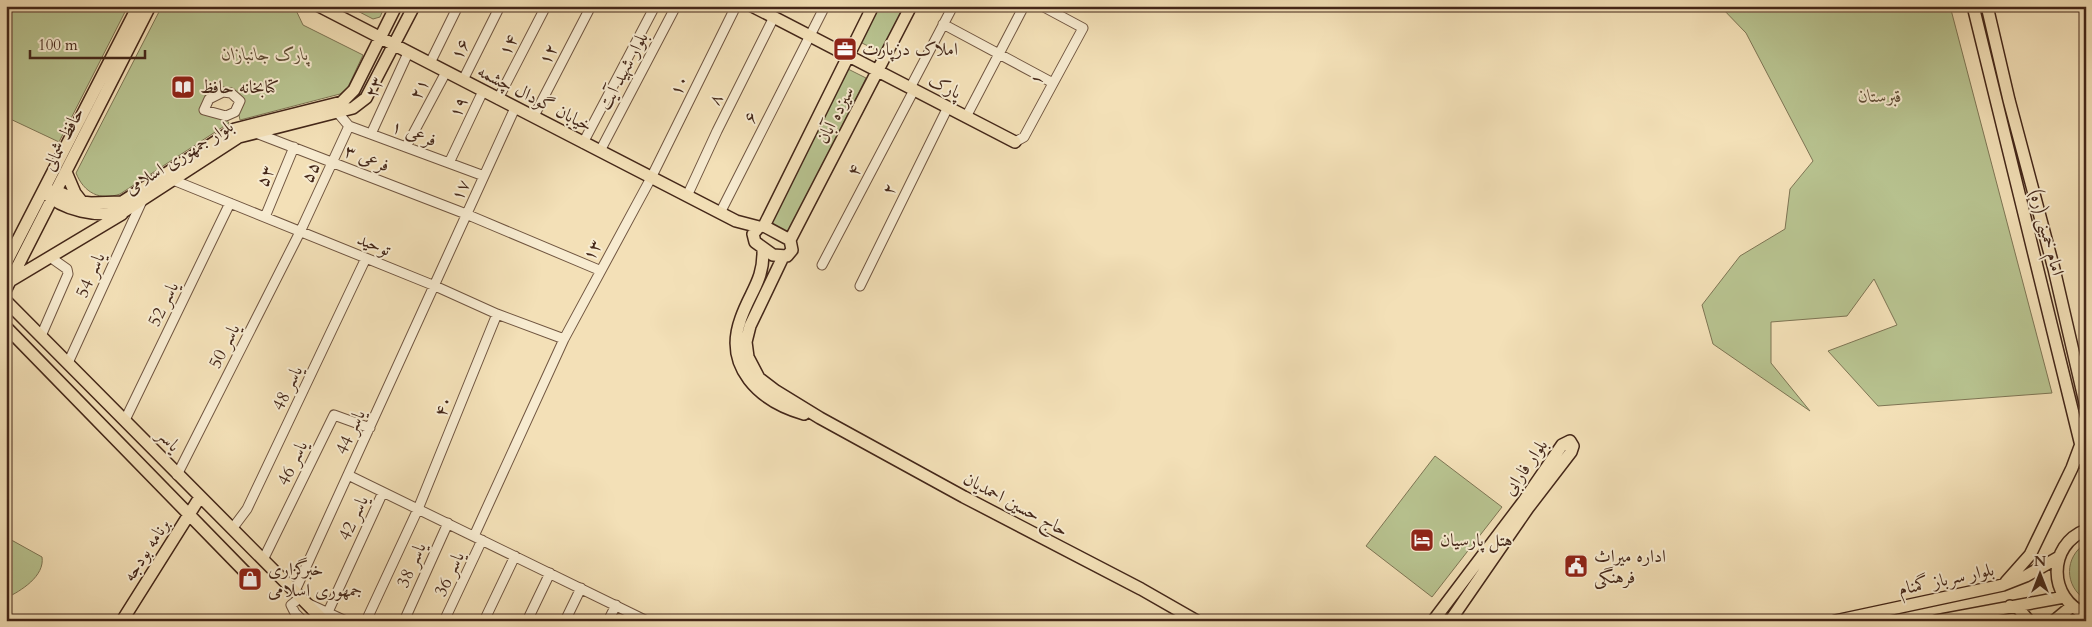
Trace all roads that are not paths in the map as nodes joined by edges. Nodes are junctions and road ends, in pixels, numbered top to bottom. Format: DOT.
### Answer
graph roads {
  1 [pos="138,6"];
  2 [pos="150,6"];
  3 [pos="319,6"];
  4 [pos="396,6"];
  5 [pos="414,6"];
  6 [pos="458,6"];
  7 [pos="500,6"];
  8 [pos="546,6"];
  9 [pos="591,6"];
  10 [pos="654,6"];
  11 [pos="676,6"];
  12 [pos="736,6"];
  13 [pos="825,6"];
  14 [pos="873,6"];
  15 [pos="911,6"];
  16 [pos="953,6"];
  17 [pos="1024,6"];
  18 [pos="1042,6"];
  19 [pos="1973,6"];
  20 [pos="1987,6"];
  21 [pos="757,7"];
  22 [pos="774,18"];
  23 [pos="943,24"];
  24 [pos="809,36"];
  25 [pos="380,38"];
  26 [pos="393,45"];
  27 [pos="408,53"];
  28 [pos="1000,54"];
  29 [pos="848,56"];
  30 [pos="430,64"];
  31 [pos="877,71"];
  32 [pos="446,72"];
  33 [pos="463,80"];
  34 [pos="1053,83"];
  35 [pos="912,89"];
  36 [pos="483,91"];
  37 [pos="498,99"];
  38 [pos="948,107"];
  39 [pos="516,108"];
  40 [pos="338,112"];
  41 [pos="230,115"];
  42 [pos="534,116"];
  43 [pos="966,117"];
  44 [pos="349,126"];
  45 [pos="240,127"];
  46 [pos="256,133"];
  47 [pos="371,134"];
  48 [pos="1015,142"];
  49 [pos="583,143"];
  50 [pos="294,147"];
  51 [pos="406,147"];
  52 [pos="600,151"];
  53 [pos="332,162"];
  54 [pos="449,163"];
  55 [pos="66,172"];
  56 [pos="484,176"];
  57 [pos="651,178"];
  58 [pos="173,180"];
  59 [pos="43,191"];
  60 [pos="54,196"];
  61 [pos="687,196"];
  62 [pos="82,202"];
  63 [pos="230,203"];
  64 [pos="137,204"];
  65 [pos="720,213"];
  66 [pos="466,214"];
  67 [pos="266,218"];
  68 [pos="736,221"];
  69 [pos="762,227"];
  70 [pos="300,232"];
  71 [pos="753,238"];
  72 [pos="790,240"];
  73 [pos="763,249"];
  74 [pos="50,257"];
  75 [pos="783,257"];
  76 [pos="366,258"];
  77 [pos="6,263"];
  78 [pos="822,265"];
  79 [pos="599,270"];
  80 [pos="8,285"];
  81 [pos="435,286"];
  82 [pos="860,286"];
  83 [pos="6,301"];
  84 [pos="497,314"];
  85 [pos="6,327"];
  86 [pos="41,336"];
  87 [pos="564,339"];
  88 [pos="68,363"];
  89 [pos="91,387"];
  90 [pos="77,400"];
  91 [pos="2086,407"];
  92 [pos="820,418"];
  93 [pos="126,420"];
  94 [pos="370,428"];
  95 [pos="2081,444"];
  96 [pos="2086,466"];
  97 [pos="177,474"];
  98 [pos="348,475"];
  99 [pos="383,492"];
  100 [pos="200,498"];
  101 [pos="1525,505"];
  102 [pos="418,509"];
  103 [pos="189,516"];
  104 [pos="448,523"];
  105 [pos="232,529"];
  106 [pos="2084,529"];
  107 [pos="478,538"];
  108 [pos="515,556"];
  109 [pos="2059,557"];
  110 [pos="263,560"];
  111 [pos="550,573"];
  112 [pos="249,576"];
  113 [pos="2003,584"];
  114 [pos="581,588"];
  115 [pos="301,597"];
  116 [pos="2064,597"];
  117 [pos="616,605"];
  118 [pos="2010,606"];
  119 [pos="2072,606"];
  120 [pos="2086,614"];
  121 [pos="326,617"];
  122 [pos="122,621"];
  123 [pos="303,621"];
  124 [pos="346,621"];
  125 [pos="366,621"];
  126 [pos="404,621"];
  127 [pos="444,621"];
  128 [pos="484,621"];
  129 [pos="527,621"];
  130 [pos="565,621"];
  131 [pos="608,621"];
  132 [pos="647,621"];
  133 [pos="1196,621"];
  134 [pos="1433,621"];
  135 [pos="1450,621"];
  136 [pos="1835,621"];
  137 [pos="1936,621"];
  138 [pos="2029,621"];
  139 [pos="2054,621"];
  1 -- 59 [label="main road, حافظ شمالی"];
  2 -- 55 [label="main road, حافظ شمالی"];
  3 -- 25 [label="main road, خیابان گودال چشمه"];
  4 -- 25 [label="main road, بلوار جمهوری اسلامی"];
  5 -- 26 [label="main road, بلوار جمهوری اسلامی"];
  6 -- 30 [label="street"];
  7 -- 33 [label="street, ۱۶"];
  8 -- 37 [label="street, ۱۴"];
  9 -- 42 [label="street, ۱۲"];
  10 -- 49 [label="street, بلوار شهید آیت"];
  11 -- 52 [label="street, بلوار شهید آیت"];
  12 -- 57 [label="street, ۱۰"];
  13 -- 24 [label="street, ۶"];
  14 -- 29 [label="main road, سیزده آبان"];
  15 -- 31 [label="main road, سیزده آبان"];
  16 -- 23 [label="street, ۴"];
  17 -- 28 [label="street"];
  18 -- 34 [label="street, ۱"];
  19 -- 95 [label="main road, امام خمینی (ره)"];
  20 -- 91 [label="main road, امام خمینی (ره)"];
  21 -- 22 [label="main road, پارک"];
  22 -- 24 [label="main road, پارک"];
  22 -- 61 [label="street, ۸"];
  23 -- 28 [label="street"];
  23 -- 35 [label="street, ۴"];
  24 -- 29 [label="main road, پارک"];
  24 -- 65 [label="street, ۶"];
  25 -- 26 [label="main road, خیابان گودال چشمه"];
  25 -- 45 [label="main road, بلوار جمهوری اسلامی"];
  26 -- 27 [label="main road, خیابان گودال چشمه"];
  26 -- 40 [label="main road, بلوار جمهوری اسلامی"];
  27 -- 30 [label="main road, خیابان گودال چشمه"];
  27 -- 47 [label="street, ۲۳"];
  28 -- 34 [label="street"];
  28 -- 43 [label="street"];
  29 -- 31 [label="main road, پارک"];
  29 -- 69 [label="main road, سیزده آبان"];
  30 -- 32 [label="main road, خیابان گودال چشمه"];
  31 -- 35 [label="main road, پارک"];
  31 -- 72 [label="main road, سیزده آبان"];
  32 -- 33 [label="main road, خیابان گودال چشمه"];
  32 -- 51 [label="street, ۲۱"];
  33 -- 36 [label="main road, خیابان گودال چشمه"];
  34 -- 48 [label="street, ۱"];
  35 -- 38 [label="main road, پارک"];
  35 -- 78 [label="street, ۴"];
  36 -- 37 [label="main road, خیابان گودال چشمه"];
  36 -- 54 [label="street, ۱۹"];
  37 -- 39 [label="main road, خیابان گودال چشمه"];
  38 -- 43 [label="main road, پارک"];
  38 -- 82 [label="street, ۲"];
  39 -- 42 [label="main road, خیابان گودال چشمه"];
  39 -- 56 [label="street, ۱۷"];
  40 -- 44 [label="street"];
  40 -- 46 [label="main road, بلوار جمهوری اسلامی"];
  41 -- 45 [label="street"];
  42 -- 49 [label="main road, خیابان گودال چشمه"];
  43 -- 48 [label="main road, پارک"];
  44 -- 47 [label="street, فرعی ۱"];
  44 -- 53 [label="street, ۵۵"];
  45 -- 62 [label="main road, بلوار جمهوری اسلامی"];
  46 -- 50 [label="street, فرعی ۳"];
  46 -- 58 [label="main road, بلوار جمهوری اسلامی"];
  47 -- 51 [label="street, فرعی ۱"];
  49 -- 52 [label="main road, خیابان گودال چشمه"];
  50 -- 53 [label="street, فرعی ۳"];
  50 -- 67 [label="street, ۵۳"];
  51 -- 54 [label="street, فرعی ۱"];
  52 -- 57 [label="main road, خیابان گودال چشمه"];
  53 -- 66 [label="street, فرعی ۳"];
  53 -- 70 [label="street, ۵۵"];
  54 -- 56 [label="street, فرعی ۱"];
  55 -- 60 [label="main road, حافظ شمالی"];
  55 -- 62 [label="main road"];
  56 -- 66 [label="street, ۱۷"];
  57 -- 61 [label="main road, خیابان گودال چشمه"];
  57 -- 79 [label="street, ۱۳"];
  58 -- 63 [label="street, توحید"];
  58 -- 64 [label="main road, بلوار جمهوری اسلامی"];
  59 -- 60 [label="main road, بلوار جمهوری اسلامی"];
  59 -- 77 [label="main road, حافظ شمالی"];
  60 -- 62 [label="main road, بلوار جمهوری اسلامی"];
  60 -- 64 [label="main road, بلوار جمهوری اسلامی"];
  60 -- 80 [label="main road, حافظ شمالی"];
  61 -- 65 [label="main road, خیابان گودال چشمه"];
  63 -- 67 [label="street, توحید"];
  63 -- 93 [label="street, یاسر 52"];
  64 -- 74 [label="main road"];
  64 -- 88 [label="street, یاسر 54"];
  65 -- 68 [label="main road, خیابان گودال چشمه"];
  66 -- 79 [label="street, فرعی ۳"];
  66 -- 81 [label="street, ۱۷"];
  67 -- 70 [label="street, توحید"];
  68 -- 69 [label="main road"];
  68 -- 71 [label="main road"];
  69 -- 71 [label="main road, سیزده آبان"];
  69 -- 72 [label="main road"];
  70 -- 76 [label="street, توحید"];
  70 -- 97 [label="street, یاسر 50"];
  71 -- 73 [label="main road"];
  72 -- 75 [label="main road, سیزده آبان"];
  73 -- 75 [label="main road"];
  73 -- 92 [label="main road, حاج حسین احمدیان"];
  74 -- 80 [label="main road"];
  74 -- 86 [label="street"];
  75 -- 92 [label="main road, حاج حسین احمدیان"];
  76 -- 81 [label="street, توحید"];
  76 -- 105 [label="street, یاسر 48"];
  79 -- 87 [label="street, ۱۳"];
  81 -- 84 [label="street, توحید"];
  81 -- 94 [label="street, یاسر 44"];
  83 -- 86 [label="main road, یاسر"];
  84 -- 87 [label="street, توحید"];
  84 -- 102 [label="street, ۴۰"];
  85 -- 90 [label="main road"];
  86 -- 88 [label="main road, یاسر"];
  87 -- 107 [label="street, ۱۳"];
  88 -- 89 [label="main road, یاسر"];
  89 -- 90 [label="main road"];
  89 -- 93 [label="main road, یاسر"];
  90 -- 103 [label="main road"];
  92 -- 133 [label="main road, حاج حسین احمدیان"];
  93 -- 97 [label="main road, یاسر"];
  94 -- 98 [label="street, یاسر 44"];
  94 -- 110 [label="street, یاسر 46"];
  95 -- 96 [label="main road, امام خمینی (ره)"];
  95 -- 113 [label="main road"];
  97 -- 100 [label="main road, یاسر"];
  98 -- 99 [label="street"];
  98 -- 115 [label="street, یاسر 44"];
  99 -- 102 [label="street"];
  99 -- 121 [label="street, یاسر 42"];
  100 -- 103 [label="main road, برنامه بودجه"];
  100 -- 105 [label="main road, یاسر"];
  101 -- 101 [label="main road, بلوار فارابی"];
  101 -- 134 [label="main road, بلوار فارابی"];
  101 -- 135 [label="main road, بلوار فارابی"];
  102 -- 104 [label="street"];
  102 -- 125 [label="street, ۴۰"];
  103 -- 112 [label="main road"];
  103 -- 122 [label="main road, برنامه بودجه"];
  104 -- 107 [label="street"];
  104 -- 126 [label="street, یاسر 38"];
  105 -- 110 [label="main road, یاسر"];
  106 -- 109 [label="main road"];
  107 -- 108 [label="street"];
  107 -- 127 [label="street, یاسر 36"];
  108 -- 111 [label="street"];
  108 -- 128 [label="street"];
  109 -- 113 [label="main road, بلوار سرباز گمنام"];
  109 -- 116 [label="main road"];
  110 -- 115 [label="main road, یاسر"];
  111 -- 114 [label="street"];
  111 -- 129 [label="street"];
  113 -- 136 [label="main road, بلوار سرباز گمنام"];
  114 -- 117 [label="street"];
  114 -- 130 [label="street"];
  115 -- 121 [label="main road, یاسر"];
  115 -- 123 [label="street, یاسر 44"];
  116 -- 118 [label="main road"];
  116 -- 119 [label="main road"];
  117 -- 131 [label="street"];
  117 -- 132 [label="street"];
  118 -- 137 [label="main road"];
  118 -- 138 [label="main road"];
  119 -- 120 [label="main road"];
  119 -- 139 [label="main road"];
  121 -- 124 [label="street, یاسر"];
}
